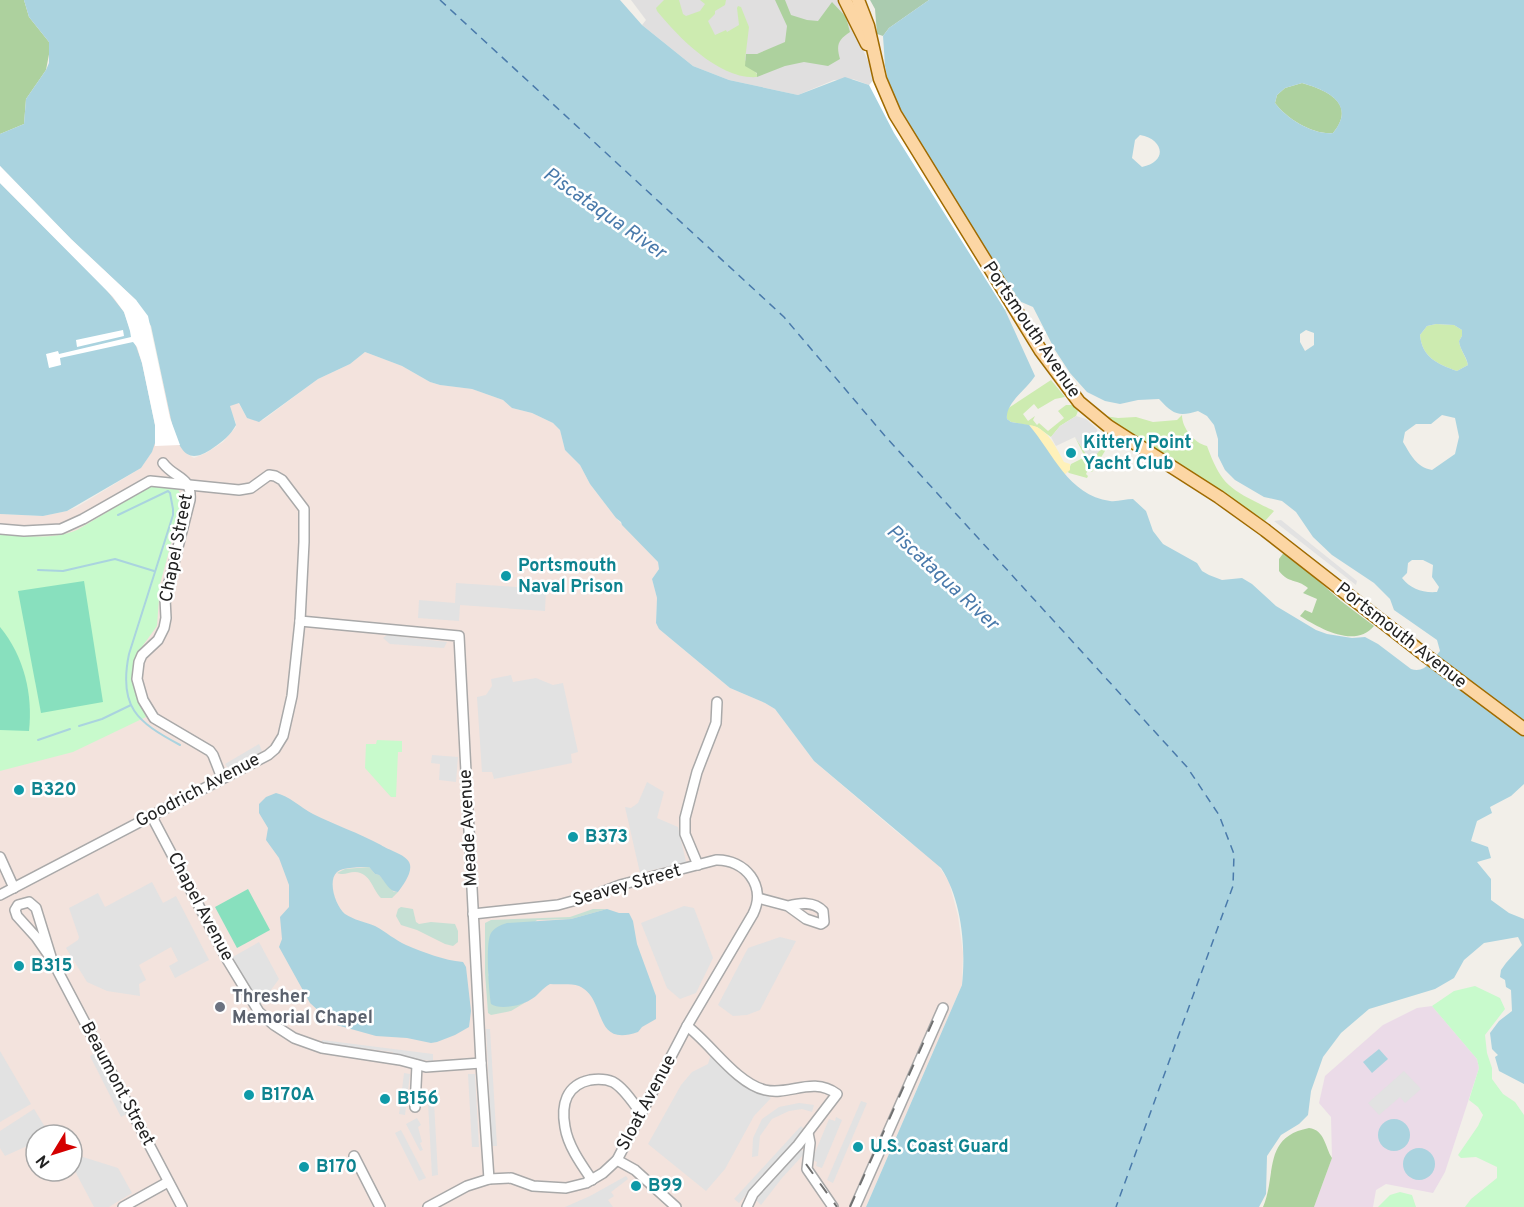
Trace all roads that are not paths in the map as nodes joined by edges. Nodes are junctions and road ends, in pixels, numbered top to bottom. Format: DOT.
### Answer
graph roads {
  1 [pos="844,0"];
  2 [pos="858,0"];
  3 [pos="875,62"];
  4 [pos="163,463"];
  5 [pos="188,483"];
  6 [pos="0,530"];
  7 [pos="300,621"];
  8 [pos="717,702"];
  9 [pos="1524,729"];
  10 [pos="222,778"];
  11 [pos="151,815"];
  12 [pos="0,857"];
  13 [pos="698,865"];
  14 [pos="14,888"];
  15 [pos="0,895"];
  16 [pos="758,898"];
  17 [pos="788,906"];
  18 [pos="473,914"];
  19 [pos="52,960"];
  20 [pos="943,1008"];
  21 [pos="687,1026"];
  22 [pos="481,1064"];
  23 [pos="417,1065"];
  24 [pos="415,1107"];
  25 [pos="641,1113"];
  26 [pos="808,1133"];
  27 [pos="354,1156"];
  28 [pos="617,1160"];
  29 [pos="489,1179"];
  30 [pos="592,1180"];
  31 [pos="168,1182"];
  32 [pos="123,1207"];
  33 [pos="182,1207"];
  34 [pos="380,1207"];
  35 [pos="428,1207"];
  36 [pos="676,1207"];
  37 [pos="747,1207"];
  38 [pos="833,1207"];
  39 [pos="855,1207"];
  1 -- 3 [label="main road, Portsmouth Avenue"];
  2 -- 3 [label="main road, Portsmouth Avenue"];
  3 -- 9 [label="main road, Portsmouth Avenue"];
  4 -- 5 [label="street, Chapel Street"];
  5 -- 6 [label="street"];
  5 -- 7 [label="street, Goodrich Avenue"];
  5 -- 10 [label="street, Chapel Street"];
  7 -- 10 [label="street, Goodrich Avenue"];
  7 -- 18 [label="street, Meade Avenue"];
  8 -- 13 [label="street"];
  10 -- 11 [label="street, Goodrich Avenue"];
  11 -- 14 [label="street, Goodrich Avenue"];
  11 -- 23 [label="street, Chapel Avenue"];
  12 -- 14 [label="street"];
  13 -- 16 [label="street, Seavey Street"];
  13 -- 18 [label="street, Seavey Street"];
  14 -- 15 [label="street, Goodrich Avenue"];
  16 -- 17 [label="street"];
  16 -- 21 [label="street, Sloat Avenue"];
  18 -- 22 [label="street, Meade Avenue"];
  19 -- 19 [label="street, Beaumont Street"];
  19 -- 31 [label="street, Beaumont Street"];
  20 -- 39 [label="street"];
  21 -- 25 [label="street, Sloat Avenue"];
  21 -- 26 [label="street"];
  22 -- 23 [label="street, Chapel Avenue"];
  22 -- 29 [label="street, Meade Avenue"];
  23 -- 24 [label="street"];
  25 -- 28 [label="street, Sloat Avenue"];
  25 -- 30 [label="street"];
  26 -- 37 [label="street"];
  26 -- 38 [label="street"];
  27 -- 34 [label="street"];
  28 -- 30 [label="street, Sloat Avenue"];
  28 -- 36 [label="street"];
  29 -- 30 [label="street, Sloat Avenue"];
  29 -- 35 [label="street, Sloat Avenue"];
  31 -- 32 [label="street"];
  31 -- 33 [label="street, Beaumont Street"];
}
